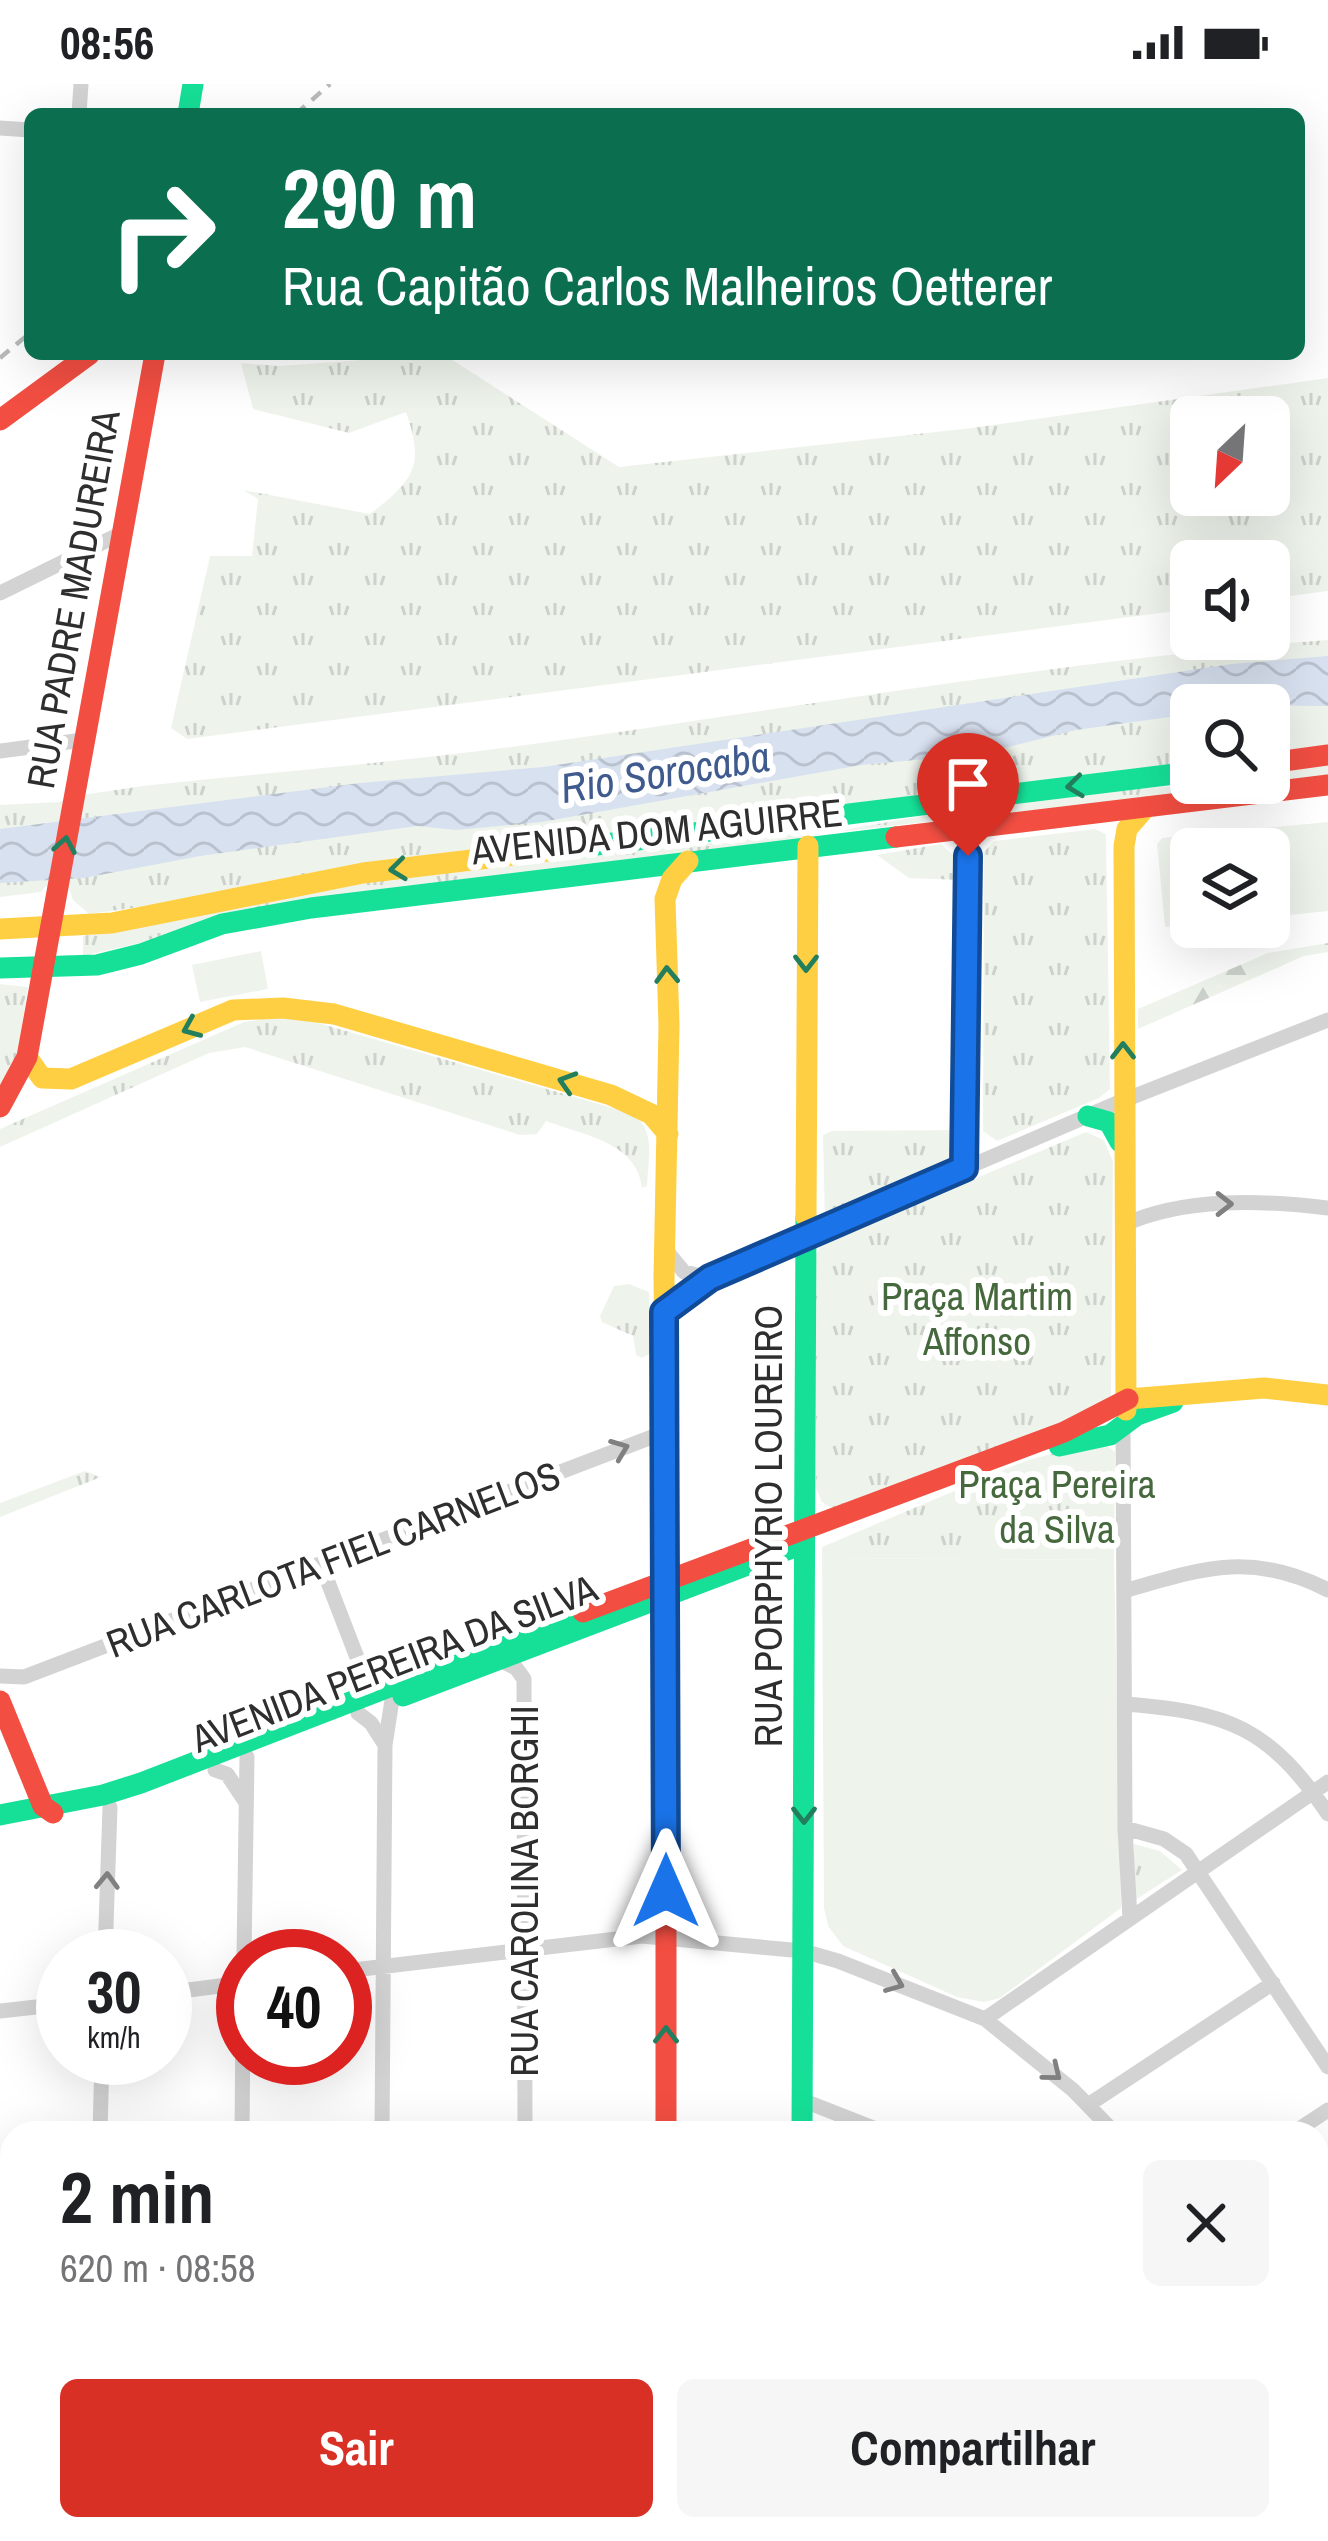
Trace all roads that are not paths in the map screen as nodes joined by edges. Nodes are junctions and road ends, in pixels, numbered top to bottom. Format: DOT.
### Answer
graph roads {
  1 [pos="84,360"];
  2 [pos="153,364"];
  3 [pos="0,420"];
  4 [pos="120,534"];
  5 [pos="0,593"];
  6 [pos="83,740"];
  7 [pos="0,751"];
  8 [pos="1328,755"];
  9 [pos="1290,760"];
  10 [pos="1170,775"];
  11 [pos="1328,785"];
  12 [pos="931,803"];
  13 [pos="1147,807"];
  14 [pos="988,828"];
  15 [pos="941,834"];
  16 [pos="808,846"];
  17 [pos="968,856"];
  18 [pos="688,861"];
  19 [pos="52,920"];
  20 [pos="0,929"];
  21 [pos="0,968"];
  22 [pos="43,969"];
  23 [pos="1328,1020"];
  24 [pos="27,1057"];
  25 [pos="1122,1101"];
  26 [pos="0,1107"];
  27 [pos="1088,1116"];
  28 [pos="964,1120"];
  29 [pos="668,1134"];
  30 [pos="1123,1148"];
  31 [pos="1009,1150"];
  32 [pos="964,1168"];
  33 [pos="1328,1208"];
  34 [pos="1123,1225"];
  35 [pos="805,1240"];
  36 [pos="664,1247"];
  37 [pos="710,1278"];
  38 [pos="664,1279"];
  39 [pos="664,1312"];
  40 [pos="1127,1388"];
  41 [pos="1208,1390"];
  42 [pos="1328,1395"];
  43 [pos="1124,1428"];
  44 [pos="665,1432"];
  45 [pos="804,1536"];
  46 [pos="667,1551"];
  47 [pos="321,1564"];
  48 [pos="694,1570"];
  49 [pos="667,1589"];
  50 [pos="1328,1590"];
  51 [pos="1124,1591"];
  52 [pos="358,1660"];
  53 [pos="500,1660"];
  54 [pos="0,1676"];
  55 [pos="391,1693"];
  56 [pos="0,1701"];
  57 [pos="1125,1704"];
  58 [pos="360,1705"];
  59 [pos="385,1744"];
  60 [pos="247,1757"];
  61 [pos="215,1770"];
  62 [pos="1328,1782"];
  63 [pos="1313,1792"];
  64 [pos="246,1804"];
  65 [pos="110,1807"];
  66 [pos="52,1812"];
  67 [pos="1328,1814"];
  68 [pos="0,1815"];
  69 [pos="0,1828"];
  70 [pos="1125,1828"];
  71 [pos="1200,1870"];
  72 [pos="1130,1919"];
  73 [pos="106,1929"];
  74 [pos="244,1929"];
  75 [pos="666,1937"];
  76 [pos="524,1947"];
  77 [pos="803,1951"];
  78 [pos="383,1967"];
  79 [pos="372,1968"];
  80 [pos="1273,1983"];
  81 [pos="36,2007"];
  82 [pos="0,2011"];
  83 [pos="985,2019"];
  84 [pos="1328,2066"];
  85 [pos="101,2085"];
  86 [pos="242,2085"];
  87 [pos="802,2100"];
  88 [pos="1088,2105"];
  89 [pos="100,2121"];
  90 [pos="242,2121"];
  91 [pos="382,2121"];
  92 [pos="525,2121"];
  93 [pos="665,2121"];
  94 [pos="802,2121"];
  95 [pos="855,2121"];
  96 [pos="1103,2121"];
  1 -- 3 [label="main road"];
  2 -- 4 [label="main road, RUA PADRE MADUREIRA"];
  4 -- 5 [label="street"];
  4 -- 6 [label="main road, RUA PADRE MADUREIRA"];
  6 -- 7 [label="street"];
  19 -- 6 [label="main road, RUA PADRE MADUREIRA, one-way"];
  8 -- 9 [label="main road"];
  10 -- 12 [label="main road, AVENIDA DOM AGUIRRE, one-way"];
  11 -- 13 [label="main road, AVENIDA DOM AGUIRRE"];
  12 -- 16 [label="main road"];
  12 -- 19 [label="main road, AVENIDA DOM AGUIRRE, one-way"];
  13 -- 14 [label="main road, AVENIDA DOM AGUIRRE"];
  25 -- 13 [label="main road, one-way"];
  14 -- 15 [label="main road, AVENIDA DOM AGUIRRE"];
  14 -- 17 [label="street"];
  15 -- 16 [label="main road, AVENIDA DOM AGUIRRE"];
  15 -- 17 [label="street"];
  16 -- 18 [label="main road, AVENIDA DOM AGUIRRE"];
  16 -- 35 [label="main road, RUA PORPHYRIO LOUREIRO, one-way"];
  17 -- 28 [label="street"];
  18 -- 22 [label="main road, AVENIDA DOM AGUIRRE"];
  29 -- 18 [label="main road, one-way"];
  19 -- 20 [label="main road, AVENIDA DOM AGUIRRE"];
  19 -- 22 [label="main road, RUA PADRE MADUREIRA"];
  21 -- 22 [label="main road, AVENIDA DOM AGUIRRE"];
  22 -- 24 [label="main road, RUA PADRE MADUREIRA"];
  23 -- 25 [label="street"];
  24 -- 26 [label="main road, RUA PADRE MADUREIRA"];
  29 -- 24 [label="main road, one-way"];
  25 -- 27 [label="street"];
  25 -- 30 [label="main road"];
  27 -- 30 [label="main road"];
  27 -- 31 [label="street"];
  28 -- 31 [label="street"];
  28 -- 32 [label="street"];
  29 -- 36 [label="main road"];
  30 -- 34 [label="main road"];
  31 -- 32 [label="street"];
  32 -- 35 [label="street"];
  34 -- 33 [label="street, one-way"];
  34 -- 40 [label="main road"];
  35 -- 37 [label="street"];
  35 -- 45 [label="main road, RUA PORPHYRIO LOUREIRO"];
  36 -- 37 [label="street"];
  36 -- 38 [label="main road"];
  37 -- 38 [label="street"];
  37 -- 39 [label="street"];
  38 -- 39 [label="main road"];
  39 -- 44 [label="main road"];
  40 -- 41 [label="main road, AVENIDA PEREIRA DA SILVA"];
  40 -- 43 [label="main road"];
  40 -- 45 [label="main road, AVENIDA PEREIRA DA SILVA"];
  41 -- 42 [label="main road, AVENIDA PEREIRA DA SILVA"];
  41 -- 43 [label="main road, AVENIDA PEREIRA DA SILVA"];
  43 -- 45 [label="main road, AVENIDA PEREIRA DA SILVA"];
  43 -- 51 [label="street"];
  44 -- 46 [label="main road"];
  47 -- 44 [label="street, RUA CARLOTA FIEL CARNELOS, one-way"];
  45 -- 48 [label="main road, AVENIDA PEREIRA DA SILVA"];
  45 -- 49 [label="main road, AVENIDA PEREIRA DA SILVA"];
  45 -- 77 [label="main road, RUA PORPHYRIO LOUREIRO, one-way"];
  46 -- 48 [label="main road"];
  46 -- 49 [label="main road"];
  47 -- 52 [label="street"];
  47 -- 54 [label="street, RUA CARLOTA FIEL CARNELOS"];
  48 -- 49 [label="main road, AVENIDA PEREIRA DA SILVA"];
  49 -- 53 [label="main road, AVENIDA PEREIRA DA SILVA"];
  49 -- 55 [label="main road, AVENIDA PEREIRA DA SILVA"];
  49 -- 75 [label="main road"];
  50 -- 51 [label="street"];
  51 -- 57 [label="street"];
  52 -- 55 [label="street"];
  52 -- 58 [label="street"];
  53 -- 55 [label="main road, AVENIDA PEREIRA DA SILVA"];
  53 -- 76 [label="street, RUA CAROLINA BORGHI"];
  55 -- 58 [label="main road, AVENIDA PEREIRA DA SILVA"];
  55 -- 59 [label="street"];
  56 -- 66 [label="main road"];
  57 -- 63 [label="street"];
  57 -- 70 [label="street"];
  58 -- 59 [label="street"];
  58 -- 60 [label="main road, AVENIDA PEREIRA DA SILVA"];
  58 -- 66 [label="main road, AVENIDA PEREIRA DA SILVA"];
  59 -- 78 [label="street"];
  60 -- 61 [label="main road, AVENIDA PEREIRA DA SILVA"];
  60 -- 64 [label="street"];
  61 -- 64 [label="street"];
  61 -- 65 [label="main road, AVENIDA PEREIRA DA SILVA"];
  62 -- 63 [label="street"];
  63 -- 67 [label="street"];
  63 -- 71 [label="street"];
  64 -- 74 [label="street"];
  65 -- 66 [label="main road, AVENIDA PEREIRA DA SILVA"];
  73 -- 65 [label="street, one-way"];
  66 -- 68 [label="main road, AVENIDA PEREIRA DA SILVA"];
  66 -- 69 [label="main road, AVENIDA PEREIRA DA SILVA"];
  70 -- 71 [label="street"];
  70 -- 72 [label="street"];
  71 -- 72 [label="street"];
  71 -- 80 [label="street"];
  72 -- 83 [label="street"];
  75 -- 76 [label="street"];
  75 -- 77 [label="street"];
  93 -- 75 [label="main road, one-way"];
  76 -- 78 [label="street"];
  76 -- 92 [label="street, RUA CAROLINA BORGHI"];
  77 -- 83 [label="street, one-way"];
  77 -- 87 [label="main road, RUA PORPHYRIO LOUREIRO"];
  78 -- 79 [label="street"];
  78 -- 91 [label="street"];
  80 -- 84 [label="street"];
  80 -- 88 [label="street"];
  81 -- 82 [label="street"];
  83 -- 88 [label="street, one-way"];
  85 -- 89 [label="street"];
  86 -- 90 [label="street"];
  87 -- 94 [label="main road, RUA PORPHYRIO LOUREIRO"];
  87 -- 95 [label="street"];
  88 -- 96 [label="street"];
}
